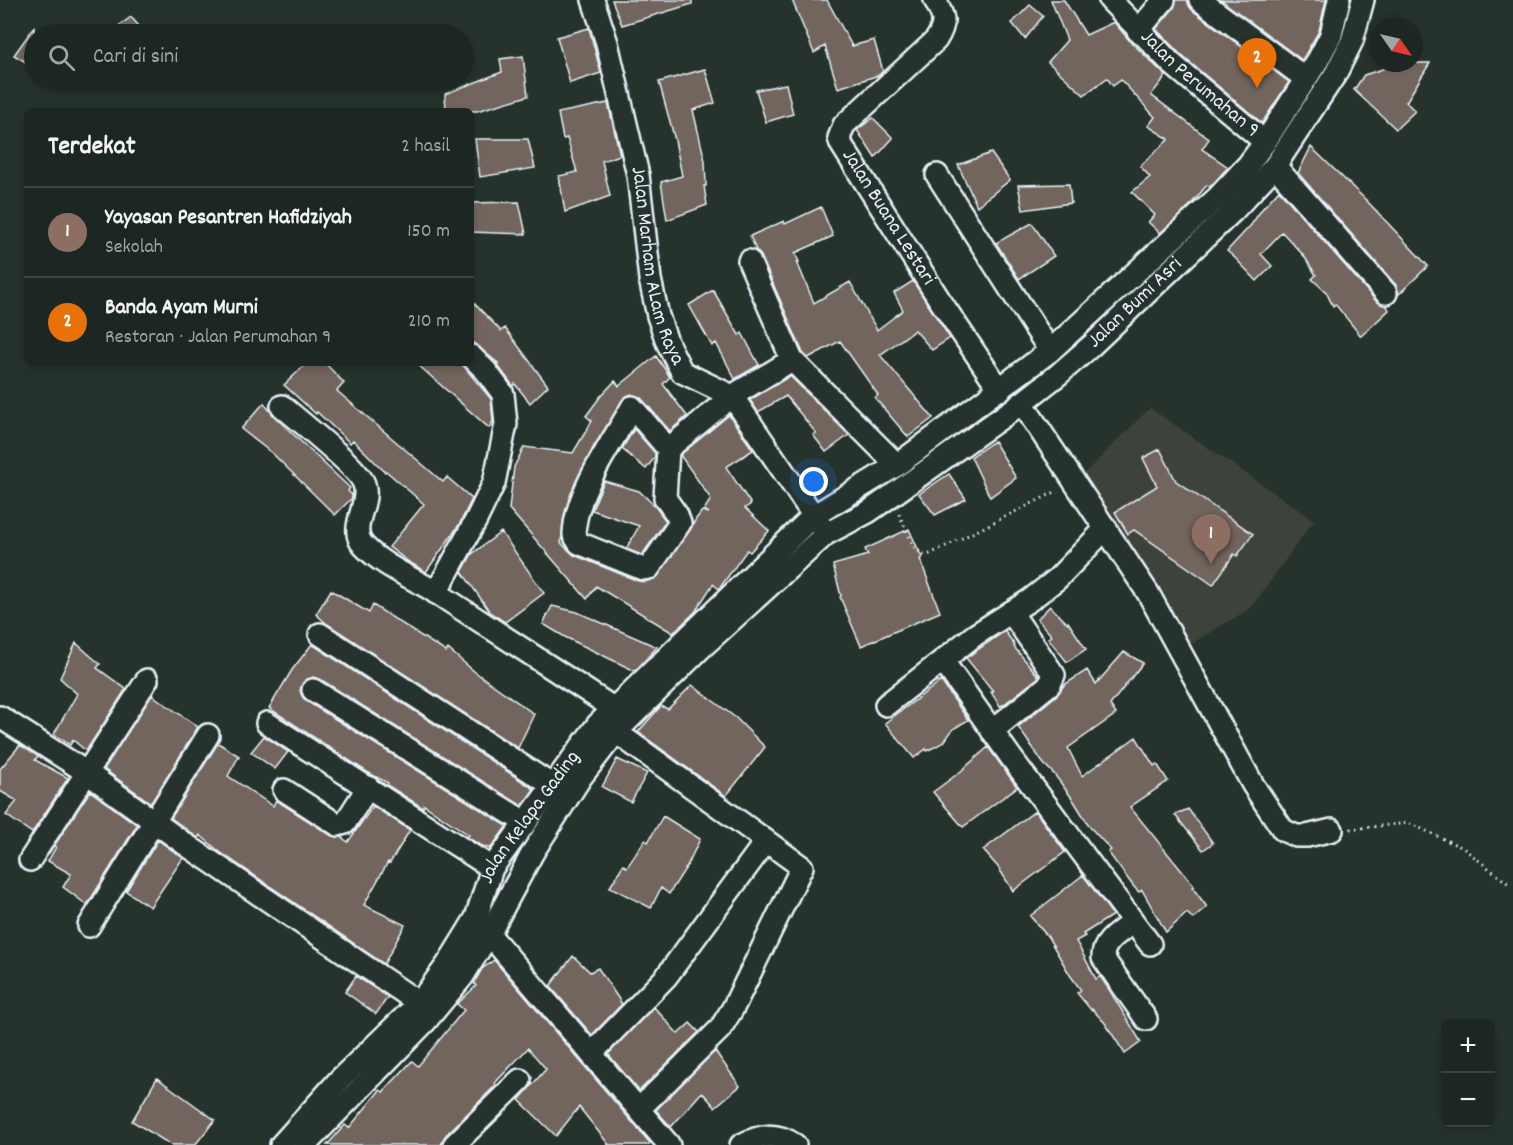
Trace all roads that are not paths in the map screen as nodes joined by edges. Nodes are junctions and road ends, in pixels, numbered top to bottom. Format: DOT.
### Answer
graph roads {
  1 [pos="593,0"];
  2 [pos="935,0"];
  3 [pos="1110,0"];
  4 [pos="1164,0"];
  5 [pos="1200,0"];
  6 [pos="1339,0"];
  7 [pos="1363,0"];
  8 [pos="1138,31"];
  9 [pos="1305,80"];
  10 [pos="1265,142"];
  11 [pos="1275,166"];
  12 [pos="937,175"];
  13 [pos="1225,204"];
  14 [pos="749,261"];
  15 [pos="1386,293"];
  16 [pos="1050,351"];
  17 [pos="474,359"];
  18 [pos="792,360"];
  19 [pos="1000,390"];
  20 [pos="732,396"];
  21 [pos="1022,402"];
  22 [pos="282,406"];
  23 [pos="668,449"];
  24 [pos="897,465"];
  25 [pos="813,516"];
  26 [pos="1106,528"];
  27 [pos="826,534"];
  28 [pos="436,593"];
  29 [pos="1011,612"];
  30 [pos="321,634"];
  31 [pos="943,661"];
  32 [pos="147,680"];
  33 [pos="314,690"];
  34 [pos="886,705"];
  35 [pos="614,708"];
  36 [pos="0,717"];
  37 [pos="267,723"];
  38 [pos="992,730"];
  39 [pos="616,732"];
  40 [pos="208,735"];
  41 [pos="86,772"];
  42 [pos="553,786"];
  43 [pos="368,787"];
  44 [pos="284,790"];
  45 [pos="154,822"];
  46 [pos="526,823"];
  47 [pos="1332,830"];
  48 [pos="766,841"];
  49 [pos="30,860"];
  50 [pos="492,868"];
  51 [pos="1133,922"];
  52 [pos="89,926"];
  53 [pos="483,926"];
  54 [pos="1150,944"];
  55 [pos="419,1003"];
  56 [pos="1146,1019"];
  57 [pos="591,1054"];
  58 [pos="520,1080"];
  59 [pos="639,1109"];
  60 [pos="291,1143"];
  61 [pos="454,1145"];
  62 [pos="669,1145"];
  63 [pos="741,1145"];
  64 [pos="795,1145"];
  1 -- 20 [label="street, Jalan Marham ALam Raya"];
  2 -- 19 [label="street, Jalan Buana Lestari"];
  3 -- 8 [label="street, Jalan Perumahan 9"];
  4 -- 8 [label="street"];
  5 -- 9 [label="street"];
  6 -- 9 [label="street, Jalan Bumi Asri"];
  7 -- 11 [label="street, Jalan Bumi Asri"];
  8 -- 10 [label="street, Jalan Perumahan 9"];
  9 -- 10 [label="street, Jalan Bumi Asri"];
  10 -- 13 [label="street, Jalan Bumi Asri"];
  11 -- 13 [label="street, Jalan Bumi Asri"];
  11 -- 15 [label="street"];
  12 -- 16 [label="street"];
  13 -- 16 [label="street, Jalan Bumi Asri"];
  13 -- 21 [label="street, Jalan Bumi Asri"];
  14 -- 18 [label="street"];
  16 -- 19 [label="street, Jalan Bumi Asri"];
  17 -- 28 [label="street"];
  18 -- 20 [label="street"];
  18 -- 24 [label="street"];
  19 -- 24 [label="street, Jalan Bumi Asri"];
  20 -- 23 [label="street"];
  20 -- 25 [label="street"];
  21 -- 26 [label="street"];
  21 -- 27 [label="street, Jalan Bumi Asri"];
  22 -- 28 [label="street"];
  23 -- 23 [label="street"];
  24 -- 25 [label="street, Jalan Bumi Asri"];
  25 -- 27 [label="street"];
  25 -- 35 [label="street, Jalan Kelapa Gading"];
  26 -- 29 [label="street"];
  26 -- 47 [label="street"];
  27 -- 39 [label="street, Jalan Kelapa Gading"];
  28 -- 35 [label="street"];
  29 -- 31 [label="street"];
  29 -- 38 [label="street"];
  30 -- 42 [label="street"];
  31 -- 34 [label="street"];
  31 -- 38 [label="street"];
  32 -- 41 [label="street"];
  33 -- 46 [label="street"];
  35 -- 42 [label="street, Jalan Kelapa Gading"];
  36 -- 41 [label="street"];
  37 -- 43 [label="street"];
  38 -- 51 [label="street"];
  39 -- 48 [label="street"];
  39 -- 53 [label="street, Jalan Kelapa Gading"];
  40 -- 45 [label="street"];
  41 -- 45 [label="street"];
  41 -- 49 [label="street"];
  42 -- 46 [label="street, Jalan Kelapa Gading"];
  43 -- 44 [label="street"];
  43 -- 50 [label="street"];
  45 -- 52 [label="street"];
  45 -- 55 [label="street"];
  46 -- 50 [label="street, Jalan Kelapa Gading"];
  48 -- 57 [label="street"];
  48 -- 59 [label="street"];
  50 -- 53 [label="street, Jalan Kelapa Gading"];
  51 -- 54 [label="street"];
  51 -- 56 [label="street"];
  53 -- 55 [label="street, Jalan Kelapa Gading"];
  53 -- 57 [label="street"];
  53 -- 60 [label="street, Jalan Kelapa Gading"];
  55 -- 60 [label="street, Jalan Kelapa Gading"];
  57 -- 59 [label="street"];
  58 -- 61 [label="street"];
  59 -- 62 [label="street"];
  63 -- 64 [label="street"];
}
